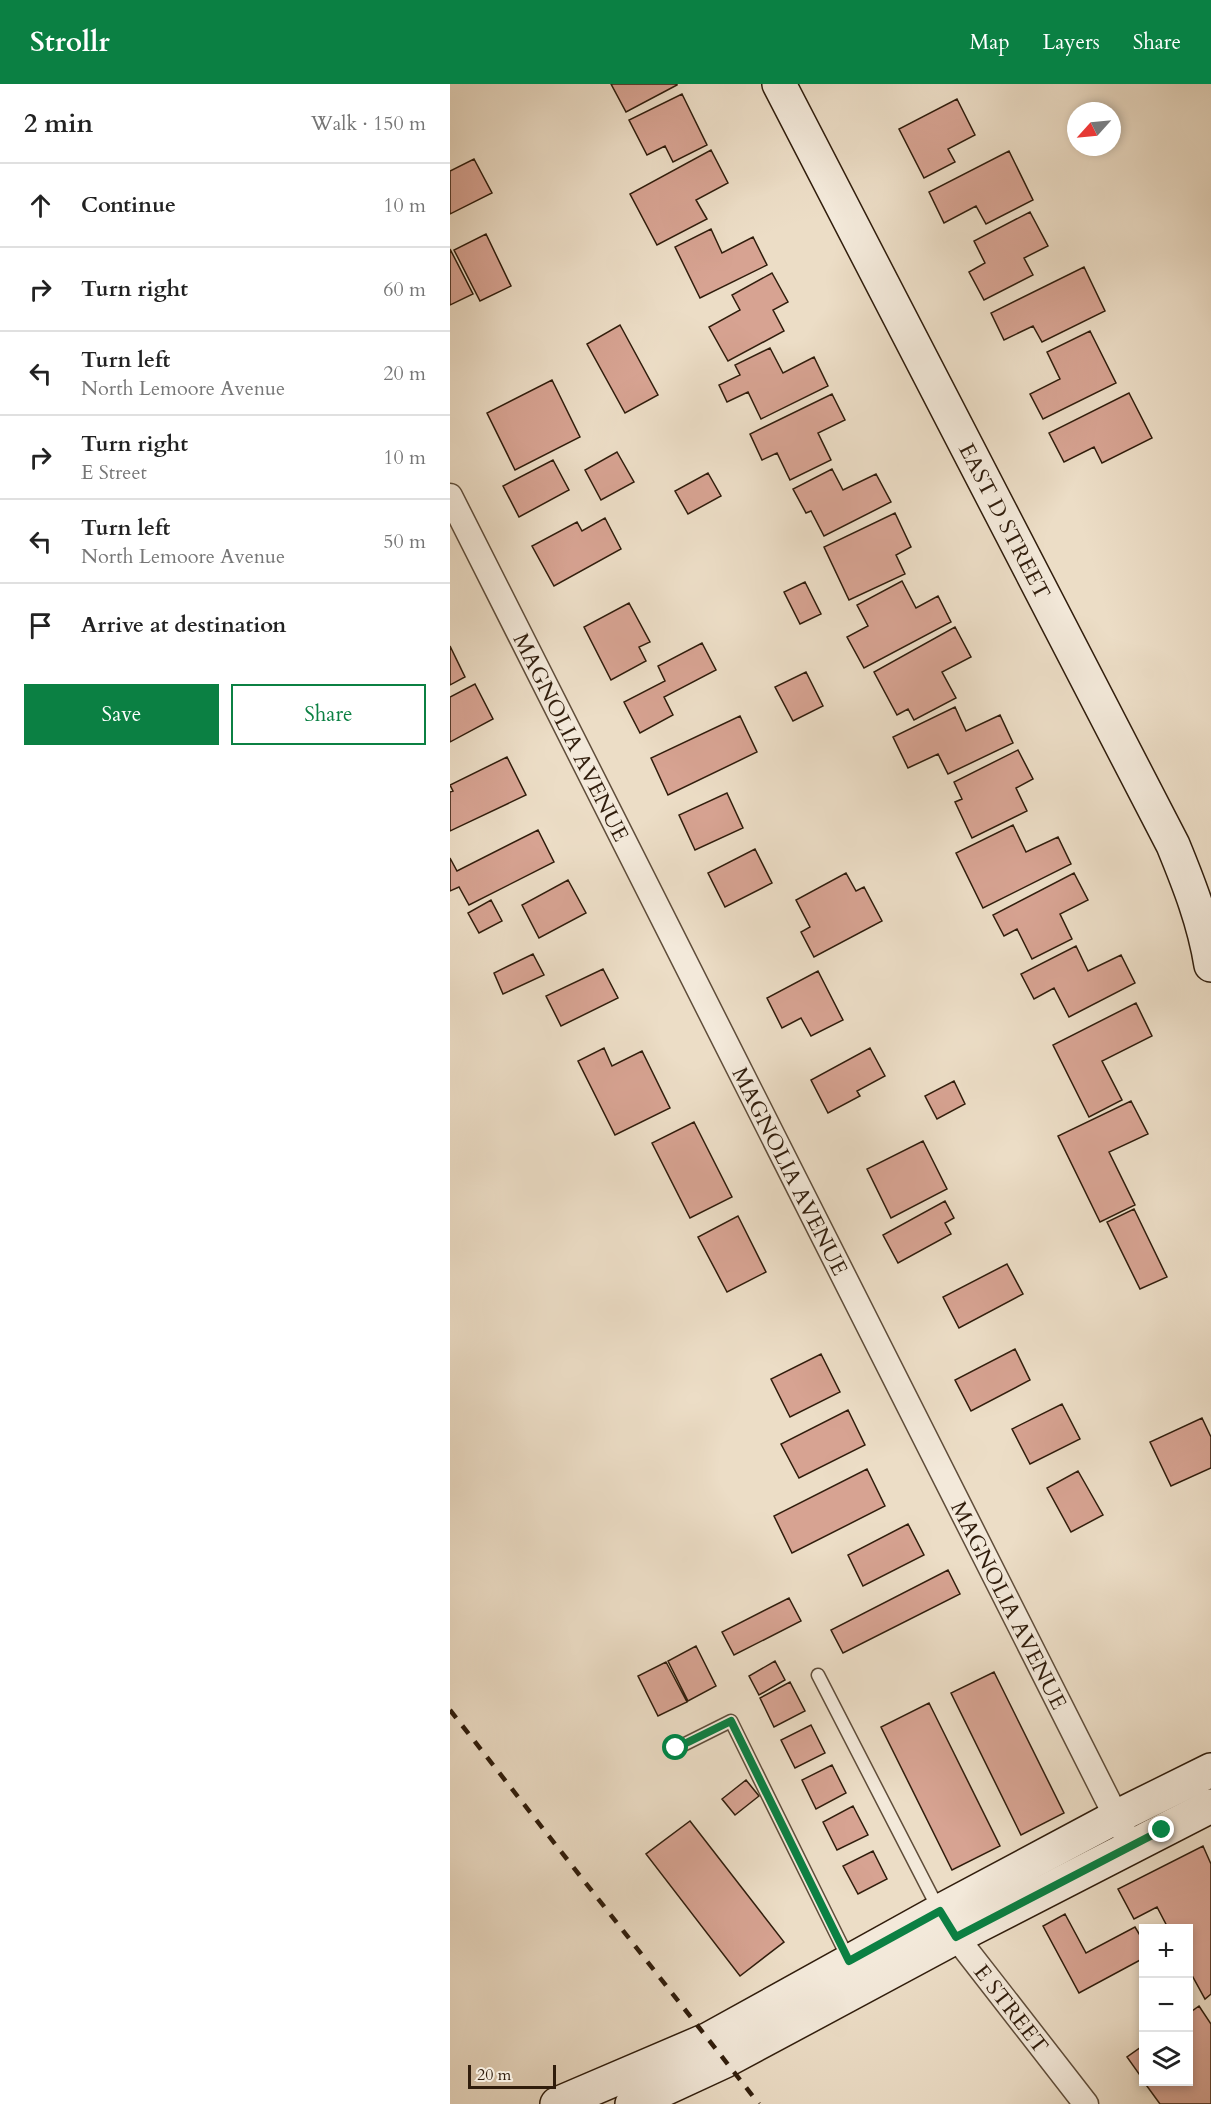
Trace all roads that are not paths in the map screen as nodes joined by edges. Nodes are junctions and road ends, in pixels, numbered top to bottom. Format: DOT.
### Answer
graph roads {
  1 [pos="779,84"];
  2 [pos="450,496"];
  3 [pos="1211,965"];
  4 [pos="818,1674"];
  5 [pos="676,1748"];
  6 [pos="1211,1770"];
  7 [pos="1206,1812"];
  8 [pos="1116,1817"];
  9 [pos="1131,1847"];
  10 [pos="948,1924"];
  11 [pos="856,1974"];
  12 [pos="557,2104"];
  13 [pos="632,2104"];
  14 [pos="1086,2104"];
  1 -- 3 [label="main road, EAST D STREET"];
  2 -- 8 [label="street, MAGNOLIA AVENUE"];
  4 -- 10 [label="lane"];
  5 -- 11 [label="lane"];
  6 -- 8 [label="main road"];
  7 -- 9 [label="main road"];
  8 -- 9 [label="street, MAGNOLIA AVENUE"];
  8 -- 10 [label="main road"];
  9 -- 10 [label="main road"];
  10 -- 11 [label="main road"];
  10 -- 14 [label="street, E STREET"];
  11 -- 12 [label="main road"];
  11 -- 13 [label="main road"];
}
